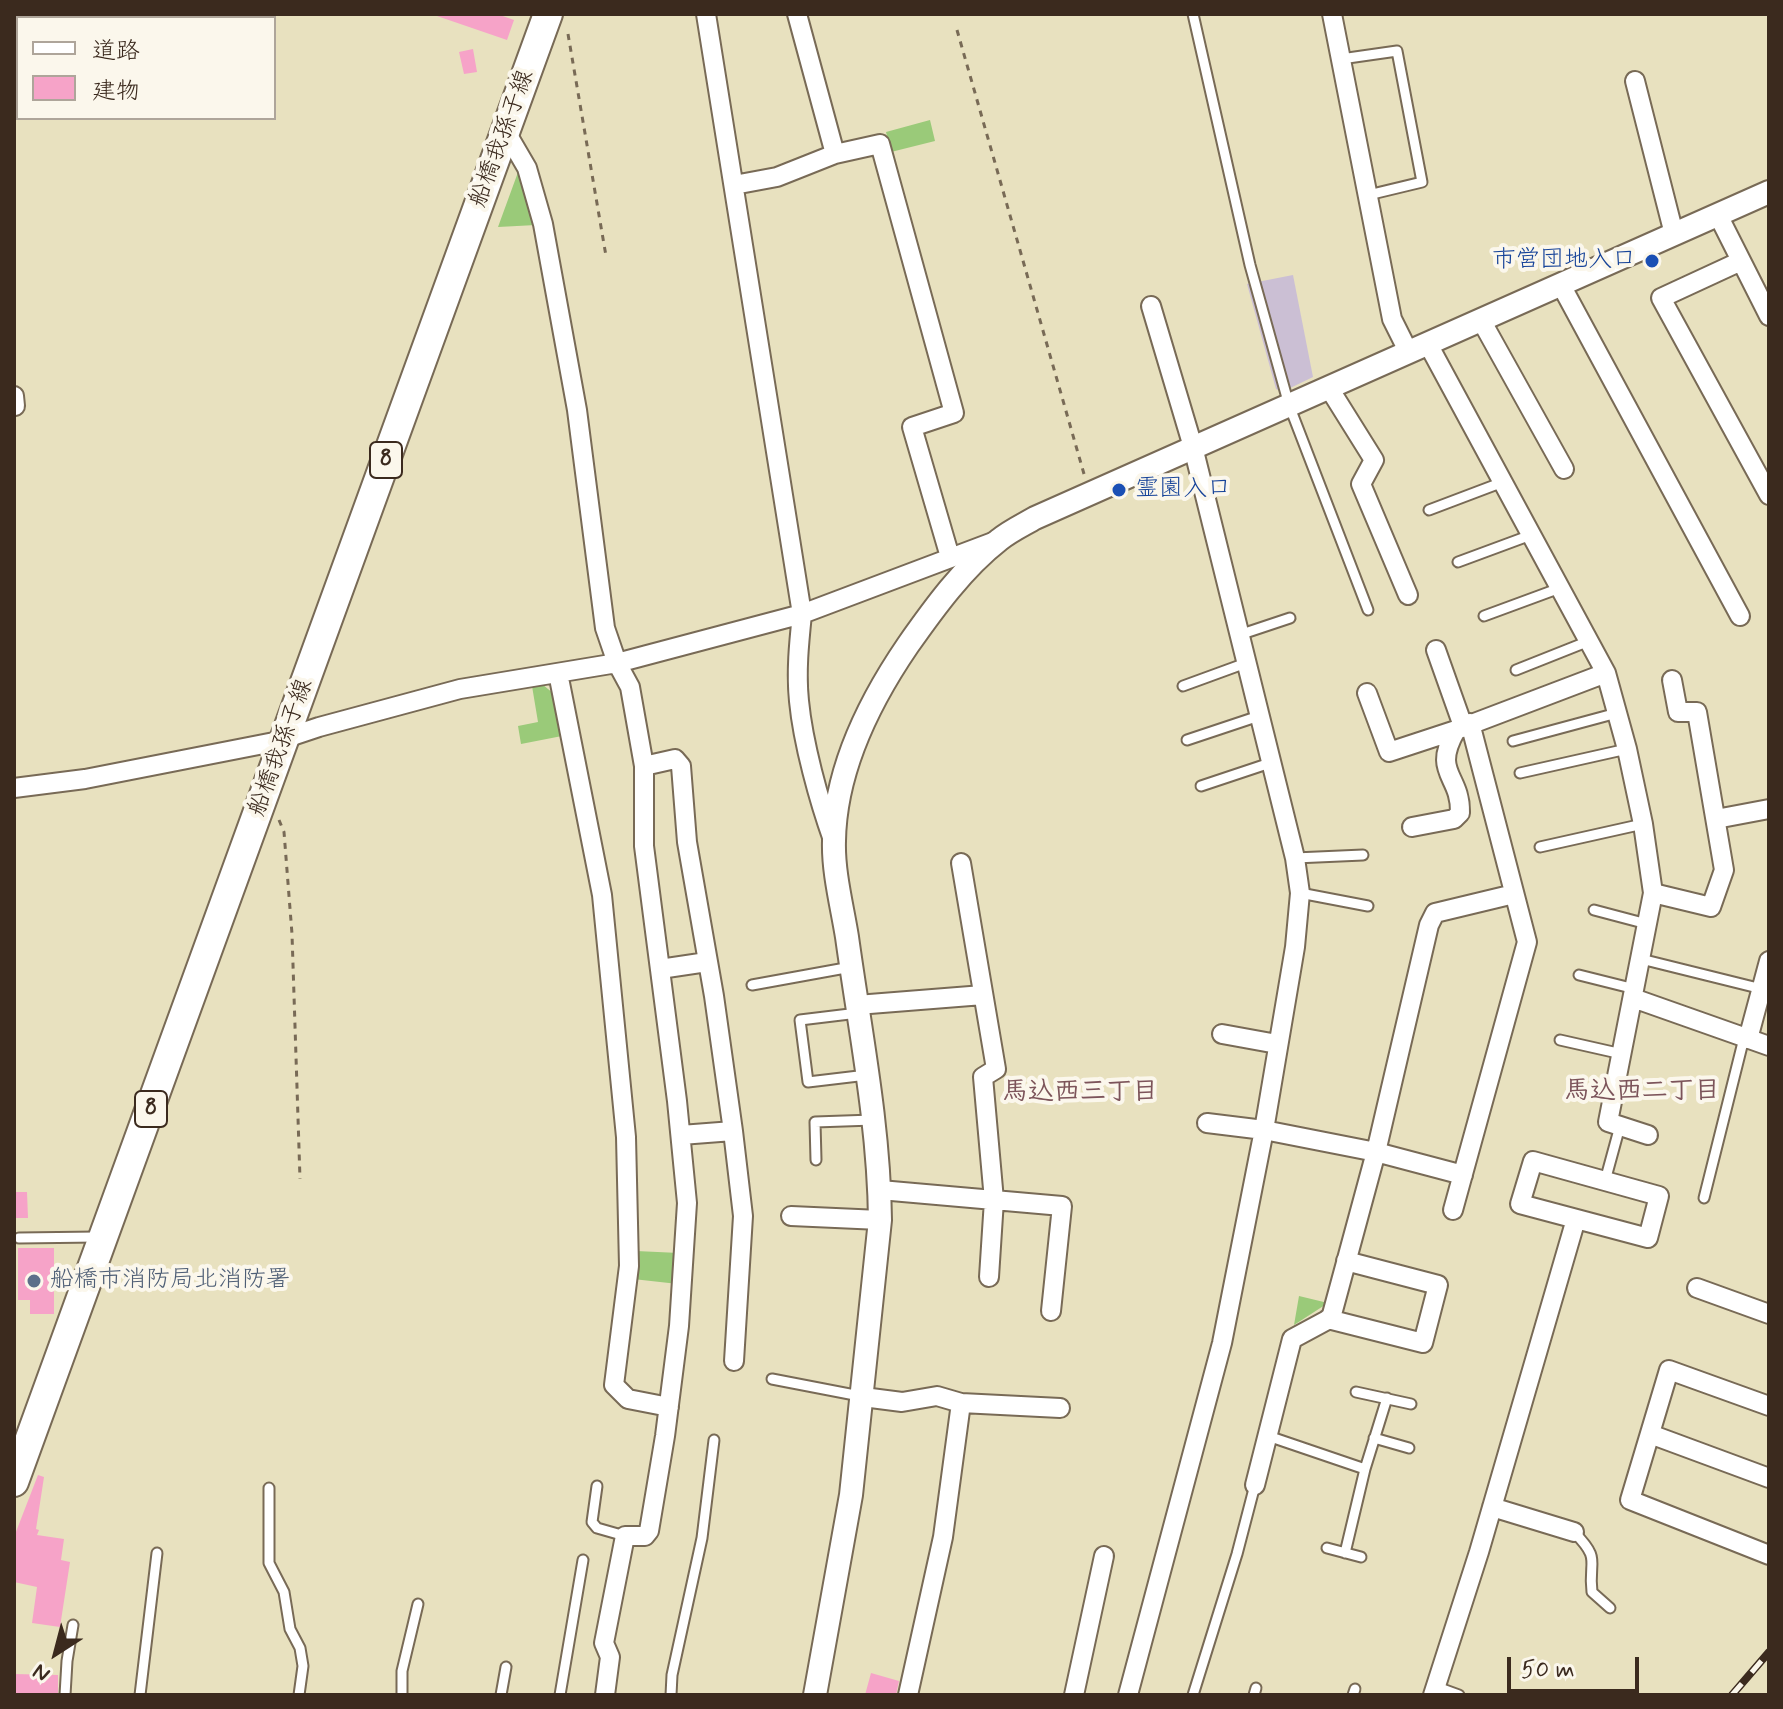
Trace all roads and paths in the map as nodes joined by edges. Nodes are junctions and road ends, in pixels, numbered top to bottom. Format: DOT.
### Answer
graph roads {
  1 [pos="706,14"];
  2 [pos="797,14"];
  3 [pos="1193,14"];
  4 [pos="1332,14"];
  5 [pos="558,24"];
  6 [pos="957,30"];
  7 [pos="1341,59"];
  8 [pos="1635,81"];
  9 [pos="506,132"];
  10 [pos="835,154"];
  11 [pos="734,185"];
  12 [pos="1769,192"];
  13 [pos="1368,195"];
  14 [pos="1718,215"];
  15 [pos="1674,234"];
  16 [pos="606,256"];
  17 [pos="1741,261"];
  18 [pos="1561,285"];
  19 [pos="1151,306"];
  20 [pos="1769,316"];
  21 [pos="1481,320"];
  22 [pos="1419,348"];
  23 [pos="1329,388"];
  24 [pos="1289,405"];
  25 [pos="1193,447"];
  26 [pos="1564,469"];
  27 [pos="1503,482"];
  28 [pos="1089,493"];
  29 [pos="1769,495"];
  30 [pos="1429,510"];
  31 [pos="1531,535"];
  32 [pos="999,539"];
  33 [pos="950,557"];
  34 [pos="1458,562"];
  35 [pos="1560,588"];
  36 [pos="1408,595"];
  37 [pos="1368,610"];
  38 [pos="802,614"];
  39 [pos="1484,616"];
  40 [pos="1740,616"];
  41 [pos="1290,618"];
  42 [pos="1239,635"];
  43 [pos="1589,641"];
  44 [pos="1436,650"];
  45 [pos="617,663"];
  46 [pos="1246,663"];
  47 [pos="1516,670"];
  48 [pos="558,673"];
  49 [pos="1606,673"];
  50 [pos="1672,680"];
  51 [pos="1183,686"];
  52 [pos="1367,693"];
  53 [pos="1617,713"];
  54 [pos="1259,716"];
  55 [pos="1463,726"];
  56 [pos="287,737"];
  57 [pos="1187,740"];
  58 [pos="1513,741"];
  59 [pos="1627,749"];
  60 [pos="1270,763"];
  61 [pos="644,766"];
  62 [pos="1520,773"];
  63 [pos="1201,786"];
  64 [pos="14,788"];
  65 [pos="266,791"];
  66 [pos="1769,809"];
  67 [pos="1716,819"];
  68 [pos="1643,824"];
  69 [pos="1412,827"];
  70 [pos="834,842"];
  71 [pos="1540,847"];
  72 [pos="1363,855"];
  73 [pos="1295,858"];
  74 [pos="961,863"];
  75 [pos="1300,893"];
  76 [pos="1653,893"];
  77 [pos="1514,894"];
  78 [pos="1368,906"];
  79 [pos="1594,910"];
  80 [pos="1647,924"];
  81 [pos="1641,959"];
  82 [pos="707,962"];
  83 [pos="1769,963"];
  84 [pos="851,967"];
  85 [pos="660,969"];
  86 [pos="1579,975"];
  87 [pos="752,985"];
  88 [pos="1762,989"];
  89 [pos="1634,994"];
  90 [pos="983,995"];
  91 [pos="858,1009"];
  92 [pos="1222,1034"];
  93 [pos="1746,1038"];
  94 [pos="1560,1040"];
  95 [pos="1277,1044"];
  96 [pos="1769,1046"];
  97 [pos="1622,1054"];
  98 [pos="868,1075"];
  99 [pos="873,1120"];
  100 [pos="1207,1123"];
  101 [pos="1620,1126"];
  102 [pos="1264,1130"];
  103 [pos="733,1131"];
  104 [pos="681,1135"];
  105 [pos="1648,1135"];
  106 [pos="1376,1152"];
  107 [pos="816,1160"];
  108 [pos="1463,1175"];
  109 [pos="300,1179"];
  110 [pos="1605,1181"];
  111 [pos="880,1190"];
  112 [pos="1704,1198"];
  113 [pos="994,1200"];
  114 [pos="1453,1210"];
  115 [pos="791,1216"];
  116 [pos="1576,1219"];
  117 [pos="880,1220"];
  118 [pos="105,1236"];
  119 [pos="19,1238"];
  120 [pos="1346,1261"];
  121 [pos="989,1277"];
  122 [pos="1697,1288"];
  123 [pos="1051,1311"];
  124 [pos="1769,1314"];
  125 [pos="1328,1319"];
  126 [pos="734,1361"];
  127 [pos="772,1379"];
  128 [pos="1356,1392"];
  129 [pos="863,1397"];
  130 [pos="1387,1398"];
  131 [pos="961,1403"];
  132 [pos="1411,1404"];
  133 [pos="1769,1406"];
  134 [pos="669,1407"];
  135 [pos="1060,1408"];
  136 [pos="1650,1434"];
  137 [pos="1268,1436"];
  138 [pos="1374,1438"];
  139 [pos="714,1440"];
  140 [pos="1409,1448"];
  141 [pos="1365,1469"];
  142 [pos="1769,1478"];
  143 [pos="14,1482"];
  144 [pos="1255,1485"];
  145 [pos="597,1486"];
  146 [pos="269,1488"];
  147 [pos="1492,1507"];
  148 [pos="1574,1532"];
  149 [pos="625,1536"];
  150 [pos="1327,1548"];
  151 [pos="157,1553"];
  152 [pos="1345,1553"];
  153 [pos="1769,1555"];
  154 [pos="1104,1556"];
  155 [pos="1361,1557"];
  156 [pos="583,1560"];
  157 [pos="418,1604"];
  158 [pos="1610,1608"];
  159 [pos="73,1625"];
  160 [pos="506,1667"];
  161 [pos="1435,1691"];
  162 [pos="65,1695"];
  163 [pos="140,1695"];
  164 [pos="299,1695"];
  165 [pos="402,1695"];
  166 [pos="501,1695"];
  167 [pos="560,1695"];
  168 [pos="605,1695"];
  169 [pos="671,1695"];
  170 [pos="815,1695"];
  171 [pos="908,1695"];
  172 [pos="1074,1695"];
  173 [pos="1128,1695"];
  174 [pos="1193,1695"];
  175 [pos="1459,1695"];
  1 -- 11 [label="street"];
  2 -- 10 [label="street"];
  3 -- 24 [label="lane"];
  4 -- 7 [label="street"];
  5 -- 9 [label="main road, 船橋我孫子線 / 8"];
  5 -- 16 [label="path"];
  6 -- 28 [label="path"];
  7 -- 13 [label="street"];
  7 -- 13 [label="lane"];
  8 -- 15 [label="street"];
  9 -- 45 [label="street"];
  9 -- 56 [label="main road, 船橋我孫子線 / 8"];
  10 -- 11 [label="street"];
  10 -- 33 [label="street"];
  11 -- 38 [label="street"];
  12 -- 14 [label="street"];
  13 -- 22 [label="street"];
  14 -- 15 [label="street"];
  14 -- 17 [label="street"];
  15 -- 18 [label="street"];
  17 -- 20 [label="street"];
  17 -- 29 [label="street"];
  18 -- 21 [label="street"];
  18 -- 40 [label="street"];
  19 -- 25 [label="street"];
  21 -- 22 [label="street"];
  21 -- 26 [label="street"];
  22 -- 23 [label="street"];
  22 -- 27 [label="street"];
  23 -- 24 [label="street"];
  23 -- 36 [label="street"];
  24 -- 25 [label="street"];
  24 -- 37 [label="lane"];
  25 -- 28 [label="street"];
  25 -- 42 [label="street"];
  27 -- 30 [label="lane"];
  27 -- 31 [label="street"];
  28 -- 32 [label="street"];
  31 -- 34 [label="lane"];
  31 -- 35 [label="street"];
  32 -- 33 [label="street"];
  32 -- 70 [label="street"];
  33 -- 38 [label="street"];
  35 -- 39 [label="lane"];
  35 -- 43 [label="street"];
  38 -- 45 [label="street"];
  38 -- 70 [label="street"];
  41 -- 42 [label="lane"];
  42 -- 46 [label="street"];
  43 -- 47 [label="lane"];
  43 -- 49 [label="street"];
  44 -- 55 [label="street"];
  45 -- 48 [label="street"];
  45 -- 61 [label="street"];
  46 -- 51 [label="lane"];
  46 -- 54 [label="street"];
  48 -- 56 [label="street"];
  48 -- 134 [label="street"];
  49 -- 53 [label="street"];
  49 -- 55 [label="street"];
  50 -- 67 [label="street"];
  52 -- 55 [label="street"];
  53 -- 58 [label="lane"];
  53 -- 59 [label="street"];
  54 -- 57 [label="lane"];
  54 -- 60 [label="street"];
  55 -- 69 [label="street"];
  55 -- 77 [label="street"];
  56 -- 64 [label="street"];
  56 -- 65 [label="main road, 船橋我孫子線 / 8"];
  59 -- 62 [label="lane"];
  59 -- 68 [label="street"];
  60 -- 63 [label="lane"];
  60 -- 73 [label="street"];
  61 -- 82 [label="street"];
  61 -- 85 [label="street"];
  65 -- 109 [label="path"];
  65 -- 118 [label="main road, 船橋我孫子線 / 8"];
  66 -- 67 [label="street"];
  67 -- 76 [label="street"];
  68 -- 71 [label="lane"];
  68 -- 76 [label="street"];
  70 -- 84 [label="street"];
  72 -- 73 [label="lane"];
  73 -- 75 [label="street"];
  74 -- 90 [label="street"];
  75 -- 78 [label="lane"];
  75 -- 95 [label="street"];
  76 -- 80 [label="street"];
  77 -- 106 [label="street"];
  77 -- 108 [label="street"];
  79 -- 80 [label="lane"];
  80 -- 81 [label="street"];
  81 -- 88 [label="lane"];
  81 -- 89 [label="street"];
  82 -- 85 [label="street"];
  82 -- 103 [label="street"];
  83 -- 88 [label="street"];
  84 -- 87 [label="lane"];
  84 -- 91 [label="street"];
  85 -- 104 [label="street"];
  86 -- 89 [label="lane"];
  88 -- 93 [label="street"];
  89 -- 93 [label="street"];
  89 -- 97 [label="street"];
  90 -- 91 [label="street"];
  90 -- 113 [label="street"];
  91 -- 98 [label="street"];
  91 -- 98 [label="lane"];
  92 -- 95 [label="street"];
  93 -- 96 [label="street"];
  93 -- 112 [label="lane"];
  94 -- 97 [label="lane"];
  95 -- 102 [label="street"];
  97 -- 101 [label="street"];
  98 -- 99 [label="street"];
  99 -- 107 [label="lane"];
  99 -- 111 [label="street"];
  100 -- 102 [label="street"];
  101 -- 105 [label="street"];
  101 -- 110 [label="lane"];
  102 -- 106 [label="street"];
  102 -- 173 [label="street"];
  103 -- 104 [label="street"];
  103 -- 126 [label="street"];
  104 -- 134 [label="street"];
  106 -- 108 [label="street"];
  106 -- 120 [label="street"];
  108 -- 114 [label="street"];
  110 -- 116 [label="street"];
  110 -- 116 [label="street"];
  111 -- 113 [label="street"];
  111 -- 117 [label="street"];
  113 -- 121 [label="street"];
  113 -- 123 [label="street"];
  115 -- 117 [label="street"];
  116 -- 147 [label="street"];
  117 -- 129 [label="street"];
  118 -- 119 [label="lane"];
  118 -- 143 [label="main road, 船橋我孫子線 / 8"];
  120 -- 125 [label="street"];
  120 -- 125 [label="street"];
  122 -- 124 [label="street"];
  125 -- 137 [label="street"];
  127 -- 129 [label="lane"];
  128 -- 130 [label="lane"];
  129 -- 131 [label="street"];
  129 -- 170 [label="street"];
  130 -- 132 [label="lane"];
  130 -- 138 [label="lane"];
  131 -- 135 [label="street"];
  131 -- 171 [label="street"];
  133 -- 136 [label="street"];
  134 -- 149 [label="street"];
  136 -- 142 [label="street"];
  136 -- 153 [label="street"];
  137 -- 141 [label="lane"];
  137 -- 144 [label="street"];
  138 -- 140 [label="lane"];
  138 -- 141 [label="lane"];
  139 -- 169 [label="lane"];
  141 -- 152 [label="lane"];
  144 -- 174 [label="lane"];
  145 -- 149 [label="lane"];
  146 -- 164 [label="lane"];
  147 -- 148 [label="street"];
  147 -- 161 [label="street"];
  148 -- 158 [label="lane"];
  149 -- 168 [label="street"];
  150 -- 152 [label="lane"];
  151 -- 163 [label="lane"];
  152 -- 155 [label="lane"];
  154 -- 172 [label="street"];
  156 -- 167 [label="lane"];
  157 -- 165 [label="lane"];
  159 -- 162 [label="lane"];
  160 -- 166 [label="lane"];
  161 -- 175 [label="lane"];
}
